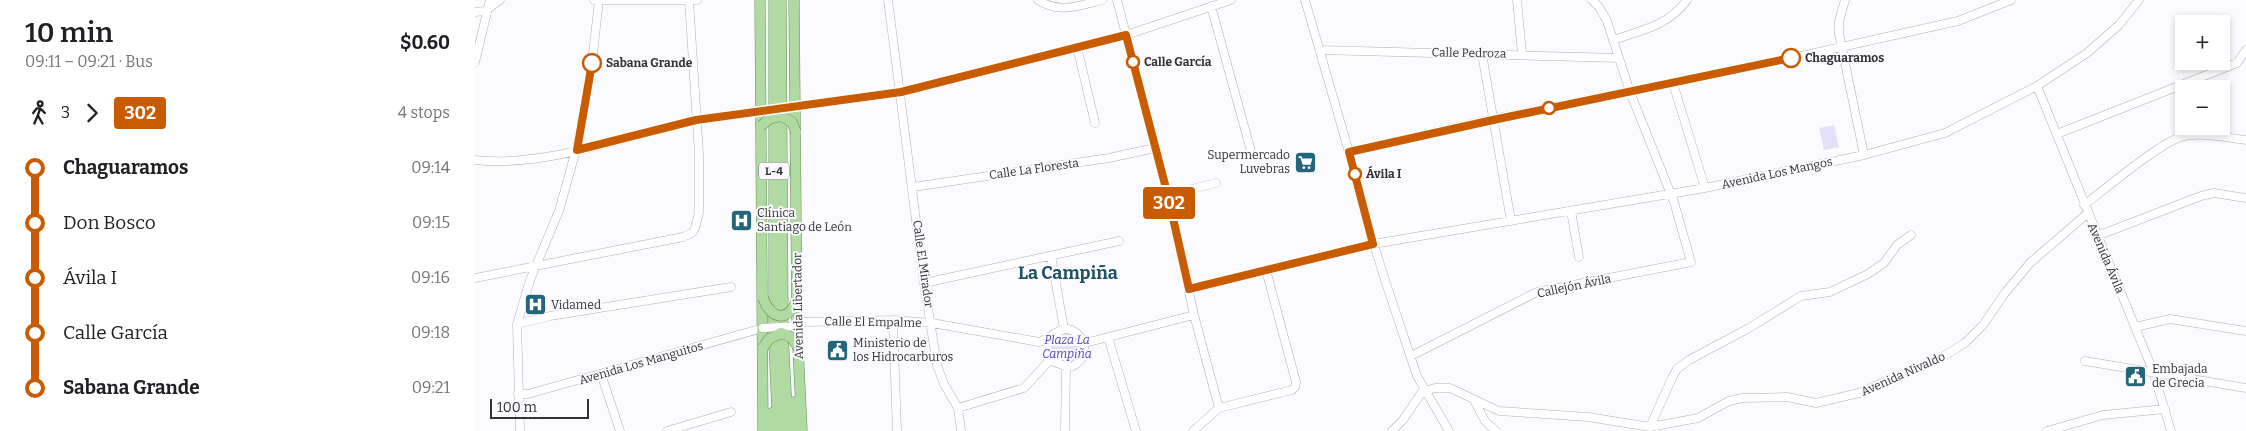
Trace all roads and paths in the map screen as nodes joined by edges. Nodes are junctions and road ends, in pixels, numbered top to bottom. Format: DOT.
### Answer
graph roads {
  1 [pos="500,0"];
  2 [pos="593,0"];
  3 [pos="599,0"];
  4 [pos="689,0"];
  5 [pos="697,0"];
  6 [pos="759,0"];
  7 [pos="774,0"];
  8 [pos="781,0"];
  9 [pos="794,0"];
  10 [pos="887,0"];
  11 [pos="1038,0"];
  12 [pos="1102,0"];
  13 [pos="1117,0"];
  14 [pos="1231,0"];
  15 [pos="1305,0"];
  16 [pos="1517,0"];
  17 [pos="1592,0"];
  18 [pos="1687,0"];
  19 [pos="1845,0"];
  20 [pos="2011,0"];
  21 [pos="2139,0"];
  22 [pos="490,4"];
  23 [pos="1211,6"];
  24 [pos="475,12"];
  25 [pos="1126,35"];
  26 [pos="1613,40"];
  27 [pos="1077,47"];
  28 [pos="1841,47"];
  29 [pos="1319,50"];
  30 [pos="2246,50"];
  31 [pos="1482,54"];
  32 [pos="1522,54"];
  33 [pos="1619,58"];
  34 [pos="475,62"];
  35 [pos="2237,63"];
  36 [pos="2246,66"];
  37 [pos="1673,83"];
  38 [pos="2037,86"];
  39 [pos="901,92"];
  40 [pos="1630,92"];
  41 [pos="795,106"];
  42 [pos="762,111"];
  43 [pos="696,120"];
  44 [pos="1493,120"];
  45 [pos="1095,124"];
  46 [pos="761,126"];
  47 [pos="796,132"];
  48 [pos="2057,134"];
  49 [pos="2246,140"];
  50 [pos="1155,148"];
  51 [pos="577,150"];
  52 [pos="1251,151"];
  53 [pos="1349,152"];
  54 [pos="1864,155"];
  55 [pos="475,160"];
  56 [pos="1216,183"];
  57 [pos="913,187"];
  58 [pos="1705,188"];
  59 [pos="1670,194"];
  60 [pos="1168,196"];
  61 [pos="2246,198"];
  62 [pos="2085,204"];
  63 [pos="1571,211"];
  64 [pos="2088,213"];
  65 [pos="1511,221"];
  66 [pos="1911,235"];
  67 [pos="2097,236"];
  68 [pos="1119,241"];
  69 [pos="1373,244"];
  70 [pos="1051,256"];
  71 [pos="1579,257"];
  72 [pos="535,267"];
  73 [pos="1266,270"];
  74 [pos="475,278"];
  75 [pos="925,283"];
  76 [pos="731,286"];
  77 [pos="1189,289"];
  78 [pos="763,298"];
  79 [pos="797,299"];
  80 [pos="1194,314"];
  81 [pos="893,320"];
  82 [pos="932,323"];
  83 [pos="517,324"];
  84 [pos="797,326"];
  85 [pos="2135,326"];
  86 [pos="763,328"];
  87 [pos="1063,329"];
  88 [pos="2246,331"];
  89 [pos="1108,337"];
  90 [pos="774,342"];
  91 [pos="1085,343"];
  92 [pos="798,346"];
  93 [pos="763,348"];
  94 [pos="783,354"];
  95 [pos="1411,356"];
  96 [pos="2085,361"];
  97 [pos="1066,368"];
  98 [pos="2153,371"];
  99 [pos="601,374"];
  100 [pos="2246,388"];
  101 [pos="1425,391"];
  102 [pos="518,394"];
  103 [pos="1475,402"];
  104 [pos="958,408"];
  105 [pos="1219,408"];
  106 [pos="2165,409"];
  107 [pos="731,412"];
  108 [pos="1650,427"];
  109 [pos="520,431"];
  110 [pos="620,431"];
  111 [pos="667,431"];
  112 [pos="763,431"];
  113 [pos="771,431"];
  114 [pos="778,431"];
  115 [pos="788,431"];
  116 [pos="795,431"];
  117 [pos="802,431"];
  118 [pos="897,431"];
  119 [pos="961,431"];
  120 [pos="1065,431"];
  121 [pos="1136,431"];
  122 [pos="1193,431"];
  123 [pos="1392,431"];
  124 [pos="1449,431"];
  125 [pos="1496,431"];
  126 [pos="2047,431"];
  127 [pos="2171,431"];
  1 -- 22 [label="street"];
  2 -- 3 [label="street"];
  3 -- 4 [label="street"];
  3 -- 51 [label="street"];
  4 -- 5 [label="street"];
  4 -- 43 [label="street"];
  6 -- 42 [label="main road, L-4"];
  7 -- 90 [label="main road, Avenida Libertador / L-4"];
  8 -- 94 [label="main road, Avenida Libertador / L-4"];
  9 -- 41 [label="main road, Avenida Libertador / L-4"];
  10 -- 39 [label="street, Calle El Mirador"];
  11 -- 12 [label="street"];
  13 -- 25 [label="street"];
  14 -- 23 [label="street"];
  15 -- 29 [label="street"];
  16 -- 32 [label="street"];
  17 -- 26 [label="street"];
  18 -- 26 [label="street"];
  19 -- 28 [label="street"];
  20 -- 28 [label="street"];
  21 -- 38 [label="street, Avenida Los Mangos"];
  22 -- 24 [label="street"];
  22 -- 34 [label="street"];
  23 -- 25 [label="street"];
  23 -- 52 [label="street"];
  25 -- 27 [label="street"];
  25 -- 50 [label="street"];
  26 -- 33 [label="street"];
  27 -- 39 [label="street"];
  27 -- 45 [label="street"];
  28 -- 37 [label="street"];
  28 -- 54 [label="street"];
  29 -- 31 [label="street, Calle Pedroza"];
  29 -- 53 [label="street"];
  30 -- 35 [label="street"];
  31 -- 32 [label="street, Calle Pedroza"];
  31 -- 44 [label="street"];
  32 -- 33 [label="street, Calle Pedroza"];
  33 -- 40 [label="street"];
  35 -- 36 [label="street"];
  35 -- 48 [label="street"];
  37 -- 40 [label="street"];
  37 -- 58 [label="street"];
  38 -- 48 [label="street, Avenida Ávila"];
  38 -- 54 [label="street, Avenida Los Mangos"];
  39 -- 41 [label="street"];
  39 -- 57 [label="street, Calle El Mirador"];
  40 -- 44 [label="street"];
  40 -- 59 [label="street"];
  41 -- 42 [label="street, bridge"];
  41 -- 47 [label="main road, Avenida Libertador / L-4"];
  42 -- 43 [label="street"];
  42 -- 46 [label="main road, L-4"];
  43 -- 51 [label="street"];
  43 -- 72 [label="street"];
  44 -- 53 [label="street"];
  44 -- 65 [label="street"];
  46 -- 47 [label="main road, bridge"];
  46 -- 78 [label="main road, L-4"];
  47 -- 79 [label="main road, Avenida Libertador / L-4"];
  48 -- 62 [label="street, Avenida Ávila"];
  49 -- 62 [label="street"];
  50 -- 57 [label="street, Calle La Floresta"];
  50 -- 60 [label="street"];
  51 -- 55 [label="street"];
  51 -- 72 [label="street"];
  53 -- 69 [label="street"];
  54 -- 58 [label="street, Avenida Los Mangos"];
  56 -- 60 [label="street"];
  57 -- 75 [label="street, Calle El Mirador"];
  58 -- 59 [label="street, Avenida Los Mangos"];
  59 -- 63 [label="street, Avenida Los Mangos"];
  59 -- 95 [label="street, Callejón Ávila"];
  60 -- 77 [label="street"];
  61 -- 67 [label="street"];
  62 -- 64 [label="street, Avenida Ávila"];
  63 -- 65 [label="street, Avenida Los Mangos"];
  63 -- 71 [label="street"];
  64 -- 67 [label="street, Avenida Ávila"];
  64 -- 108 [label="street, Avenida Nivaldo"];
  65 -- 69 [label="street, Avenida Los Mangos"];
  66 -- 108 [label="street"];
  67 -- 85 [label="street, Avenida Ávila"];
  68 -- 70 [label="street"];
  69 -- 73 [label="street, Avenida Los Mangos"];
  69 -- 95 [label="street"];
  70 -- 75 [label="street"];
  70 -- 87 [label="street"];
  72 -- 74 [label="street"];
  72 -- 83 [label="street"];
  73 -- 77 [label="street, Avenida Los Mangos"];
  73 -- 105 [label="street"];
  75 -- 82 [label="street, Calle El Mirador"];
  76 -- 83 [label="street"];
  77 -- 80 [label="street"];
  78 -- 79 [label="main road, bridge"];
  78 -- 86 [label="main road, L-4"];
  79 -- 84 [label="main road, Avenida Libertador / L-4"];
  80 -- 89 [label="street"];
  80 -- 105 [label="street"];
  81 -- 82 [label="street, Calle El Empalme"];
  81 -- 84 [label="street, Calle El Empalme"];
  81 -- 118 [label="street"];
  82 -- 87 [label="street, Calle El Empalme"];
  82 -- 104 [label="street, Calle El Mirador"];
  83 -- 102 [label="street"];
  84 -- 86 [label="street, Calle El Empalme, bridge"];
  84 -- 92 [label="main road, Avenida Libertador / L-4"];
  85 -- 88 [label="street"];
  85 -- 98 [label="street, Avenida Ávila"];
  86 -- 93 [label="main road, L-4"];
  86 -- 99 [label="street, Avenida Los Manguitos"];
  87 -- 91 [label="street"];
  89 -- 91 [label="street"];
  89 -- 121 [label="street"];
  90 -- 113 [label="main road, L-4"];
  90 -- 114 [label="main road, Avenida Libertador / L-4"];
  91 -- 97 [label="street"];
  92 -- 93 [label="main road, bridge"];
  92 -- 117 [label="main road, Avenida Libertador / L-4"];
  93 -- 112 [label="main road, L-4"];
  94 -- 115 [label="main road, Avenida Libertador / L-4"];
  94 -- 116 [label="main road, L-4"];
  95 -- 101 [label="street"];
  96 -- 98 [label="street"];
  97 -- 104 [label="street"];
  97 -- 120 [label="street"];
  98 -- 100 [label="street"];
  98 -- 106 [label="street, Avenida Ávila"];
  99 -- 102 [label="street, Avenida Los Manguitos"];
  99 -- 110 [label="street"];
  101 -- 103 [label="street, Avenida Nivaldo"];
  101 -- 123 [label="street"];
  101 -- 124 [label="street"];
  102 -- 109 [label="street"];
  103 -- 108 [label="street, Avenida Nivaldo"];
  103 -- 125 [label="street"];
  104 -- 119 [label="street, Calle El Mirador"];
  105 -- 122 [label="street"];
  106 -- 126 [label="street"];
  106 -- 127 [label="street, Avenida Ávila"];
  107 -- 111 [label="street"];
}
